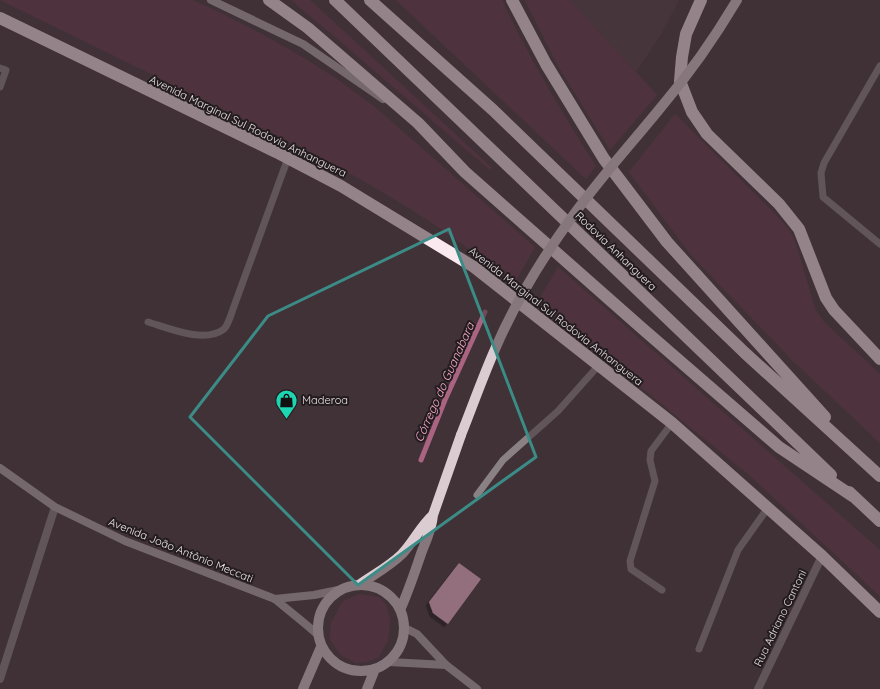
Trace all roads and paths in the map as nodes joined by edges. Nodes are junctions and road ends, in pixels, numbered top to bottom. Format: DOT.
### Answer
graph roads {
  1 [pos="211,0"];
  2 [pos="269,0"];
  3 [pos="335,0"];
  4 [pos="370,0"];
  5 [pos="512,0"];
  6 [pos="701,0"];
  7 [pos="738,0"];
  8 [pos="0,18"];
  9 [pos="880,66"];
  10 [pos="0,68"];
  11 [pos="0,87"];
  12 [pos="418,123"];
  13 [pos="288,158"];
  14 [pos="880,244"];
  15 [pos="148,322"];
  16 [pos="880,359"];
  17 [pos="599,365"];
  18 [pos="672,423"];
  19 [pos="0,468"];
  20 [pos="876,473"];
  21 [pos="477,496"];
  22 [pos="854,497"];
  23 [pos="55,507"];
  24 [pos="767,509"];
  25 [pos="433,515"];
  26 [pos="880,521"];
  27 [pos="822,556"];
  28 [pos="359,585"];
  29 [pos="343,589"];
  30 [pos="662,590"];
  31 [pos="275,599"];
  32 [pos="400,610"];
  33 [pos="880,612"];
  34 [pos="405,628"];
  35 [pos="318,635"];
  36 [pos="321,646"];
  37 [pos="699,649"];
  38 [pos="389,662"];
  39 [pos="446,665"];
  40 [pos="375,670"];
  41 [pos="0,679"];
  42 [pos="303,689"];
  43 [pos="368,689"];
  44 [pos="477,689"];
  45 [pos="758,689"];
  1 -- 12 [label="main road"];
  2 -- 12 [label="highway"];
  3 -- 22 [label="highway, Rodovia Anhanguera"];
  4 -- 20 [label="highway, Rodovia Anhanguera"];
  5 -- 20 [label="highway"];
  6 -- 16 [label="highway"];
  7 -- 25 [label="main road, bridge"];
  8 -- 13 [label="highway, Avenida Marginal Sul Rodovia Anhanguera"];
  9 -- 14 [label="lane"];
  10 -- 11 [label="lane"];
  12 -- 22 [label="highway"];
  13 -- 15 [label="lane"];
  13 -- 17 [label="highway, Avenida Marginal Sul Rodovia Anhanguera"];
  17 -- 18 [label="highway, Avenida Marginal Sul Rodovia Anhanguera"];
  17 -- 21 [label="lane"];
  18 -- 24 [label="highway, Avenida Marginal Sul Rodovia Anhanguera"];
  18 -- 30 [label="lane"];
  19 -- 23 [label="main road, Avenida João Antônio Meccati"];
  22 -- 26 [label="highway, Rodovia Anhanguera"];
  23 -- 31 [label="main road, Avenida João Antônio Meccati"];
  23 -- 41 [label="street"];
  24 -- 27 [label="highway, Avenida Marginal Sul Rodovia Anhanguera"];
  24 -- 37 [label="lane"];
  25 -- 28 [label="main road"];
  25 -- 32 [label="main road"];
  27 -- 33 [label="highway, Avenida Marginal Sul Rodovia Anhanguera"];
  27 -- 45 [label="street, Rua Adriano Cantoni"];
  28 -- 29 [label="main road"];
  28 -- 32 [label="main road"];
  29 -- 31 [label="main road, Avenida João Antônio Meccati"];
  29 -- 35 [label="main road"];
  31 -- 35 [label="main road, Avenida João Antônio Meccati"];
  32 -- 34 [label="main road"];
  34 -- 38 [label="main road"];
  34 -- 39 [label="main road"];
  35 -- 36 [label="main road"];
  36 -- 40 [label="main road"];
  36 -- 42 [label="main road"];
  38 -- 39 [label="main road"];
  38 -- 40 [label="main road"];
  39 -- 44 [label="main road"];
  40 -- 43 [label="main road"];
}
